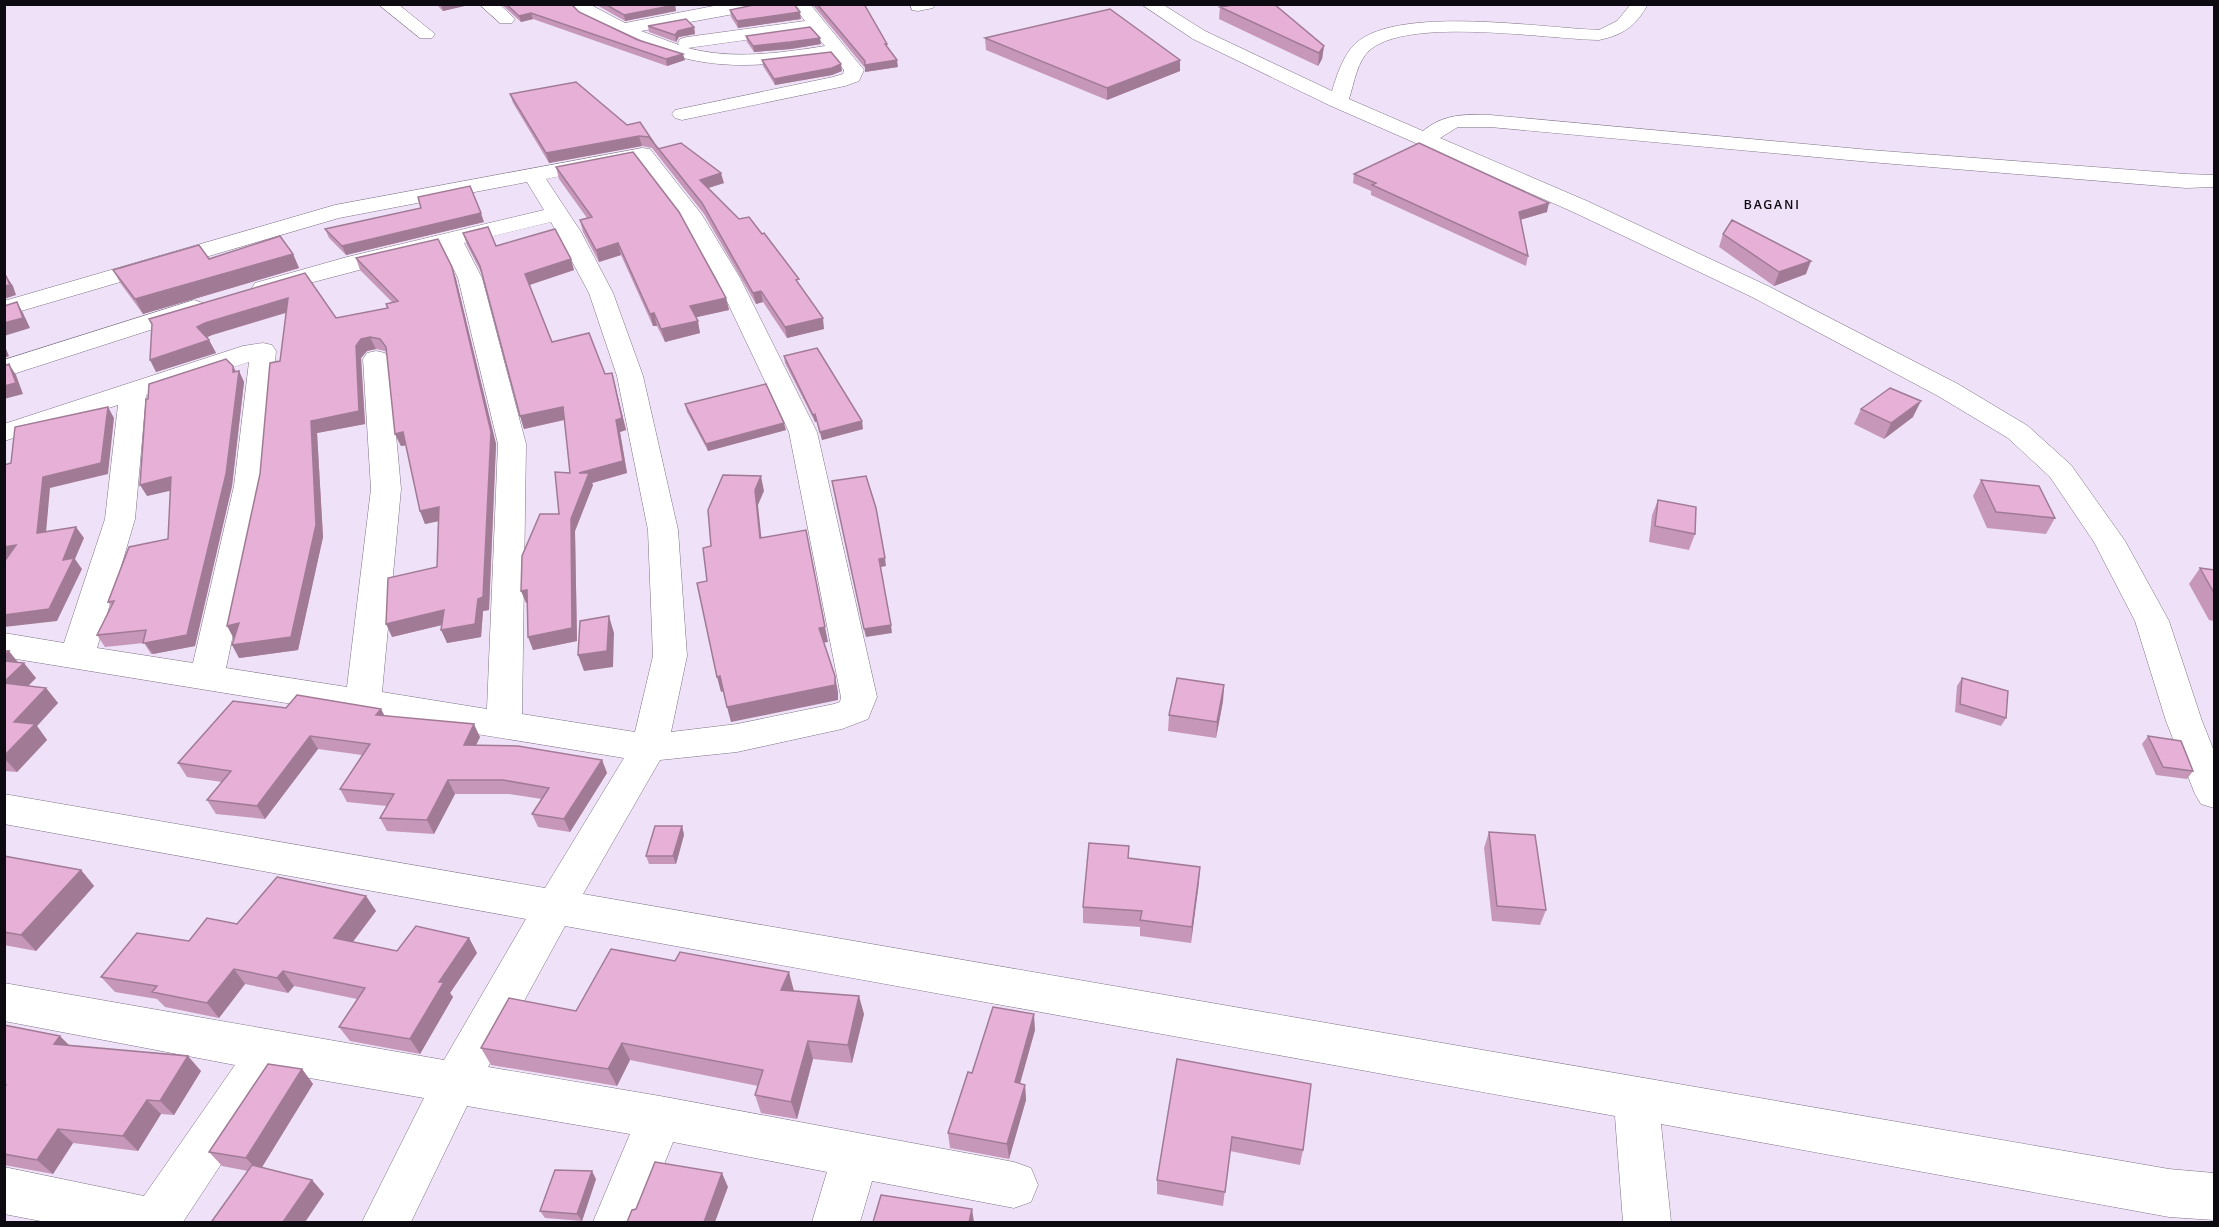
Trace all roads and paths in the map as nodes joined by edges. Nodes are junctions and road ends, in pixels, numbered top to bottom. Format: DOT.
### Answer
graph roads {
  1 [pos="386,4"];
  2 [pos="487,4"];
  3 [pos="761,4"];
  4 [pos="800,4"];
  5 [pos="1149,4"];
  6 [pos="1640,4"];
  7 [pos="581,5"];
  8 [pos="506,19"];
  9 [pos="816,25"];
  10 [pos="625,29"];
  11 [pos="426,34"];
  12 [pos="666,46"];
  13 [pos="837,50"];
  14 [pos="1338,102"];
  15 [pos="682,114"];
  16 [pos="1426,139"];
  17 [pos="532,173"];
  18 [pos="2214,181"];
  19 [pos="555,214"];
  20 [pos="450,239"];
  21 [pos="4,309"];
  22 [pos="376,358"];
  23 [pos="4,369"];
  24 [pos="133,391"];
  25 [pos="4,433"];
  26 [pos="4,645"];
  27 [pos="77,656"];
  28 [pos="207,677"];
  29 [pos="363,702"];
  30 [pos="504,725"];
  31 [pos="649,748"];
  32 [pos="2214,794"];
  33 [pos="4,809"];
  34 [pos="555,906"];
  35 [pos="4,1002"];
  36 [pos="270,1051"];
  37 [pos="454,1083"];
  38 [pos="1636,1098"];
  39 [pos="660,1118"];
  40 [pos="856,1156"];
  41 [pos="1014,1185"];
  42 [pos="4,1190"];
  43 [pos="2214,1197"];
  44 [pos="155,1222"];
  45 [pos="386,1222"];
  46 [pos="617,1222"];
  47 [pos="836,1222"];
  48 [pos="1647,1222"];
  1 -- 11 [label="street"];
  2 -- 8 [label="street"];
  3 -- 10 [label="street"];
  4 -- 9 [label="street"];
  5 -- 14 [label="street"];
  6 -- 14 [label="street"];
  7 -- 10 [label="street"];
  9 -- 12 [label="street"];
  9 -- 13 [label="street"];
  10 -- 12 [label="street"];
  12 -- 13 [label="street"];
  13 -- 15 [label="street"];
  14 -- 16 [label="street"];
  16 -- 18 [label="street"];
  16 -- 32 [label="street"];
  17 -- 19 [label="street"];
  17 -- 21 [label="street"];
  17 -- 31 [label="street"];
  19 -- 20 [label="street"];
  19 -- 31 [label="street"];
  20 -- 23 [label="street"];
  20 -- 30 [label="street"];
  22 -- 29 [label="street"];
  24 -- 25 [label="street"];
  24 -- 27 [label="street"];
  24 -- 28 [label="street"];
  26 -- 27 [label="street"];
  27 -- 28 [label="street"];
  28 -- 29 [label="street"];
  29 -- 30 [label="street"];
  30 -- 31 [label="street"];
  31 -- 34 [label="street"];
  33 -- 34 [label="street"];
  34 -- 37 [label="street"];
  34 -- 38 [label="street"];
  35 -- 36 [label="street"];
  36 -- 37 [label="street"];
  36 -- 44 [label="street"];
  37 -- 39 [label="street"];
  37 -- 45 [label="street"];
  38 -- 43 [label="street"];
  38 -- 48 [label="street"];
  39 -- 40 [label="street"];
  39 -- 46 [label="street"];
  40 -- 41 [label="street"];
  40 -- 47 [label="street"];
  42 -- 44 [label="street"];
}
